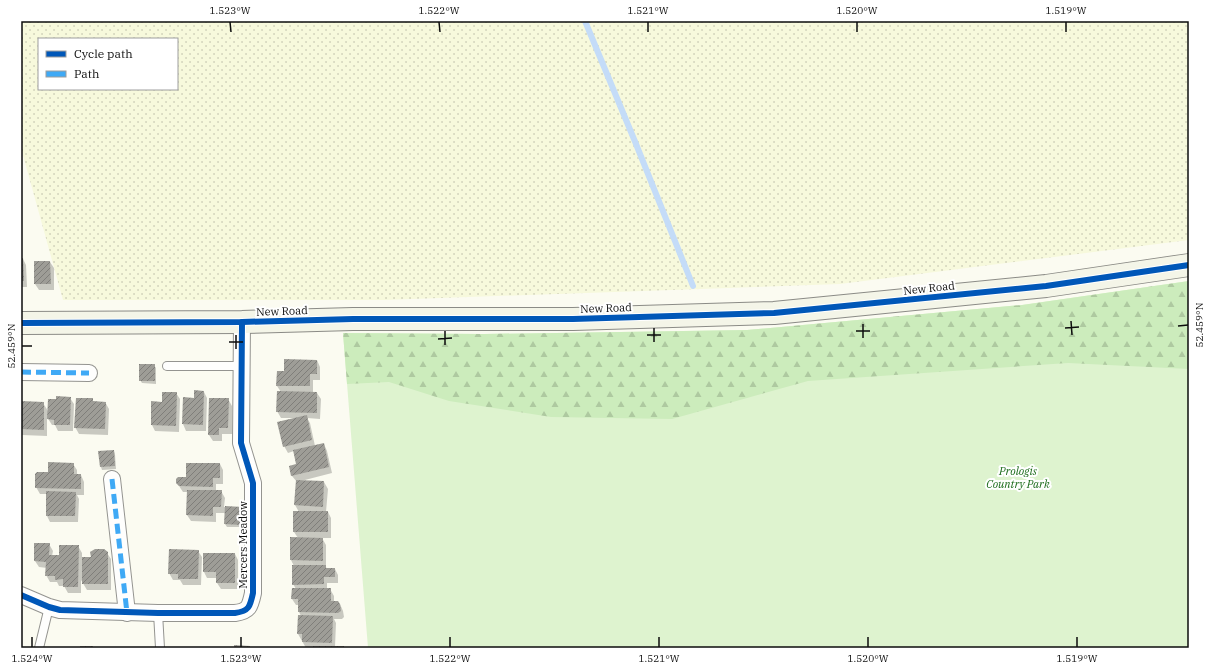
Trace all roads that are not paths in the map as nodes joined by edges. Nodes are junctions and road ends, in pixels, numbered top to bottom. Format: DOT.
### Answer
graph roads {
  1 [pos="1189,265"];
  2 [pos="242,322"];
  3 [pos="21,323"];
  4 [pos="167,366"];
  5 [pos="242,366"];
  6 [pos="21,372"];
  7 [pos="89,373"];
  8 [pos="112,479"];
  9 [pos="21,595"];
  10 [pos="49,607"];
  11 [pos="127,612"];
  12 [pos="158,613"];
  13 [pos="39,648"];
  14 [pos="160,648"];
  1 -- 2 [label="street, New Road"];
  2 -- 3 [label="street, New Road"];
  2 -- 5 [label="street, Mercers Meadow"];
  4 -- 5 [label="lane"];
  5 -- 12 [label="street, Mercers Meadow"];
  6 -- 7 [label="street"];
  8 -- 11 [label="street"];
  9 -- 10 [label="street, Mercers Meadow"];
  10 -- 11 [label="street, Mercers Meadow"];
  10 -- 13 [label="lane"];
  11 -- 12 [label="street, Mercers Meadow"];
  12 -- 14 [label="lane"];
}
